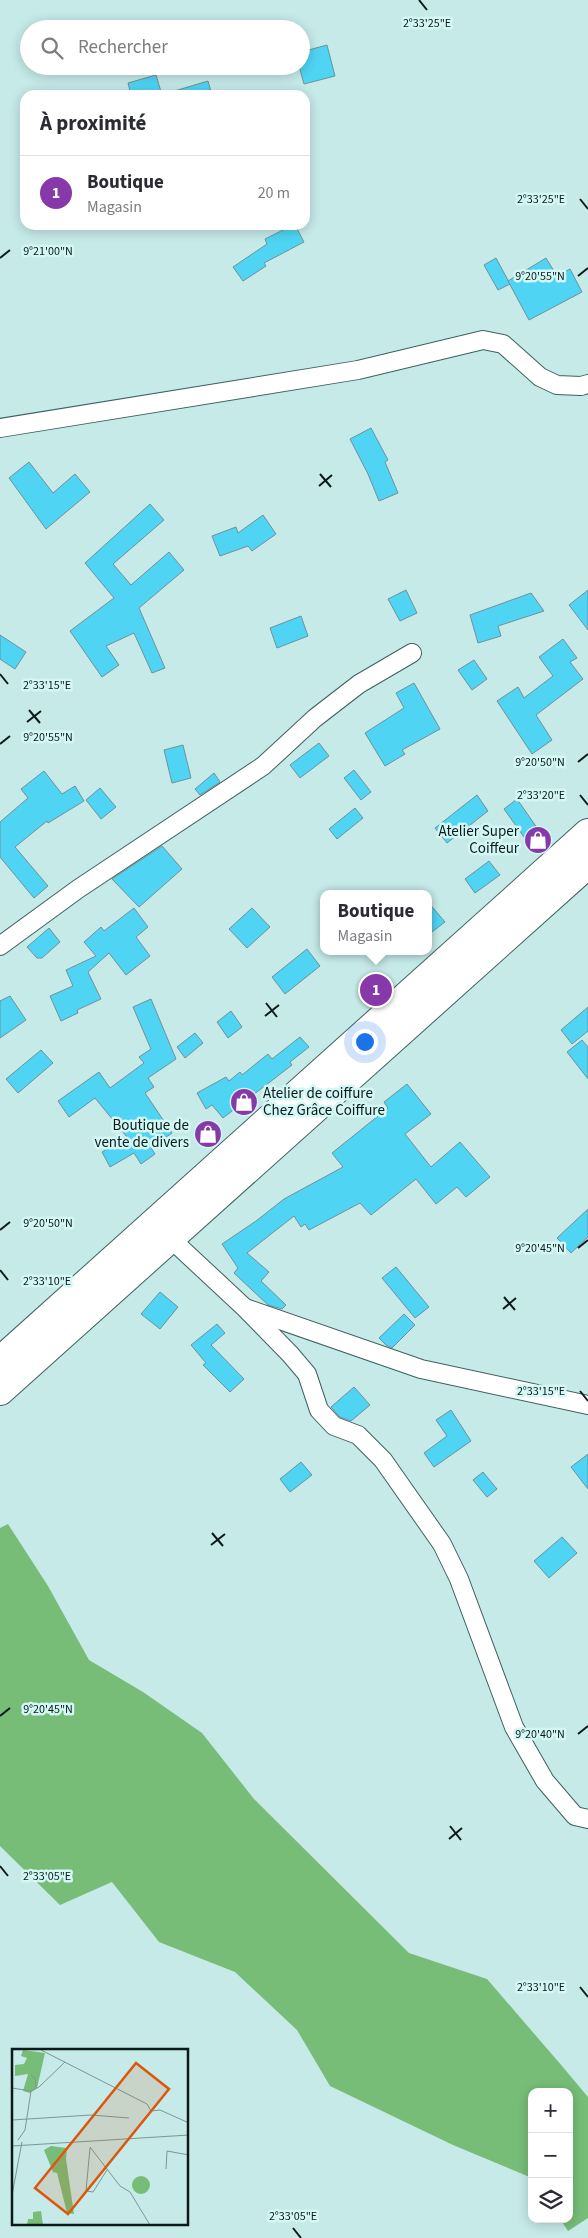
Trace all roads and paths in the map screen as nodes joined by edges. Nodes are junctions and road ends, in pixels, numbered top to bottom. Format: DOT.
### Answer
graph roads {
  1 [pos="588,384"];
  2 [pos="0,428"];
  3 [pos="412,653"];
  4 [pos="588,833"];
  5 [pos="588,864"];
  6 [pos="0,946"];
  7 [pos="171,1239"];
  8 [pos="245,1308"];
  9 [pos="0,1361"];
  10 [pos="0,1391"];
  11 [pos="588,1405"];
  12 [pos="588,1819"];
  1 -- 2 [label="street"];
  3 -- 6 [label="street"];
  4 -- 9 [label="main road"];
  5 -- 7 [label="main road"];
  7 -- 8 [label="street"];
  7 -- 10 [label="main road"];
  8 -- 11 [label="street"];
  8 -- 12 [label="street"];
}
